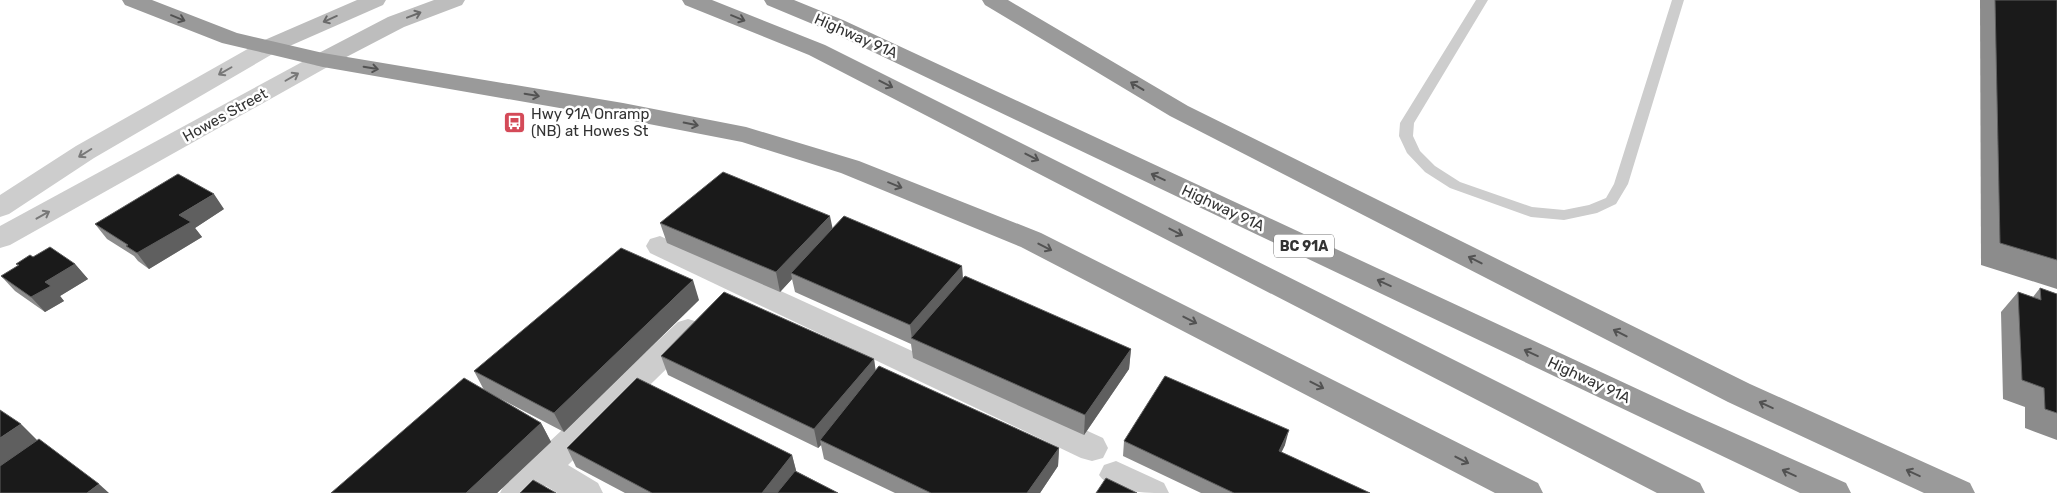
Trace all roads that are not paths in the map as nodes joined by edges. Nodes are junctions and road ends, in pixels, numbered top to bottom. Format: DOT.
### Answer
graph roads {
  1 [pos="133,0"];
  2 [pos="375,0"];
  3 [pos="454,0"];
  4 [pos="693,0"];
  5 [pos="774,0"];
  6 [pos="993,0"];
  7 [pos="1482,0"];
  8 [pos="1678,0"];
  9 [pos="268,47"];
  10 [pos="323,60"];
  11 [pos="0,208"];
  12 [pos="0,238"];
  13 [pos="660,246"];
  14 [pos="738,283"];
  15 [pos="1092,448"];
  16 [pos="544,468"];
  17 [pos="1116,475"];
  18 [pos="517,493"];
  19 [pos="586,493"];
  20 [pos="1152,493"];
  21 [pos="1526,493"];
  22 [pos="1688,493"];
  23 [pos="1834,493"];
  24 [pos="1958,493"];
  1 -- 9 [label="highway, one-way"];
  2 -- 9 [label="main road, one-way"];
  10 -- 3 [label="main road, Howes Street, one-way"];
  4 -- 22 [label="highway, Highway 91A / BC 91A, one-way"];
  23 -- 5 [label="highway, Highway 91A / BC 91A, one-way"];
  24 -- 6 [label="highway, one-way"];
  7 -- 8 [label="lane"];
  9 -- 10 [label="highway"];
  9 -- 11 [label="street, one-way"];
  12 -- 10 [label="street, Howes Street, one-way"];
  10 -- 21 [label="highway, one-way"];
  13 -- 14 [label="street"];
  14 -- 15 [label="street"];
  14 -- 16 [label="street"];
  16 -- 18 [label="street"];
  16 -- 19 [label="street"];
  17 -- 20 [label="street"];
}
